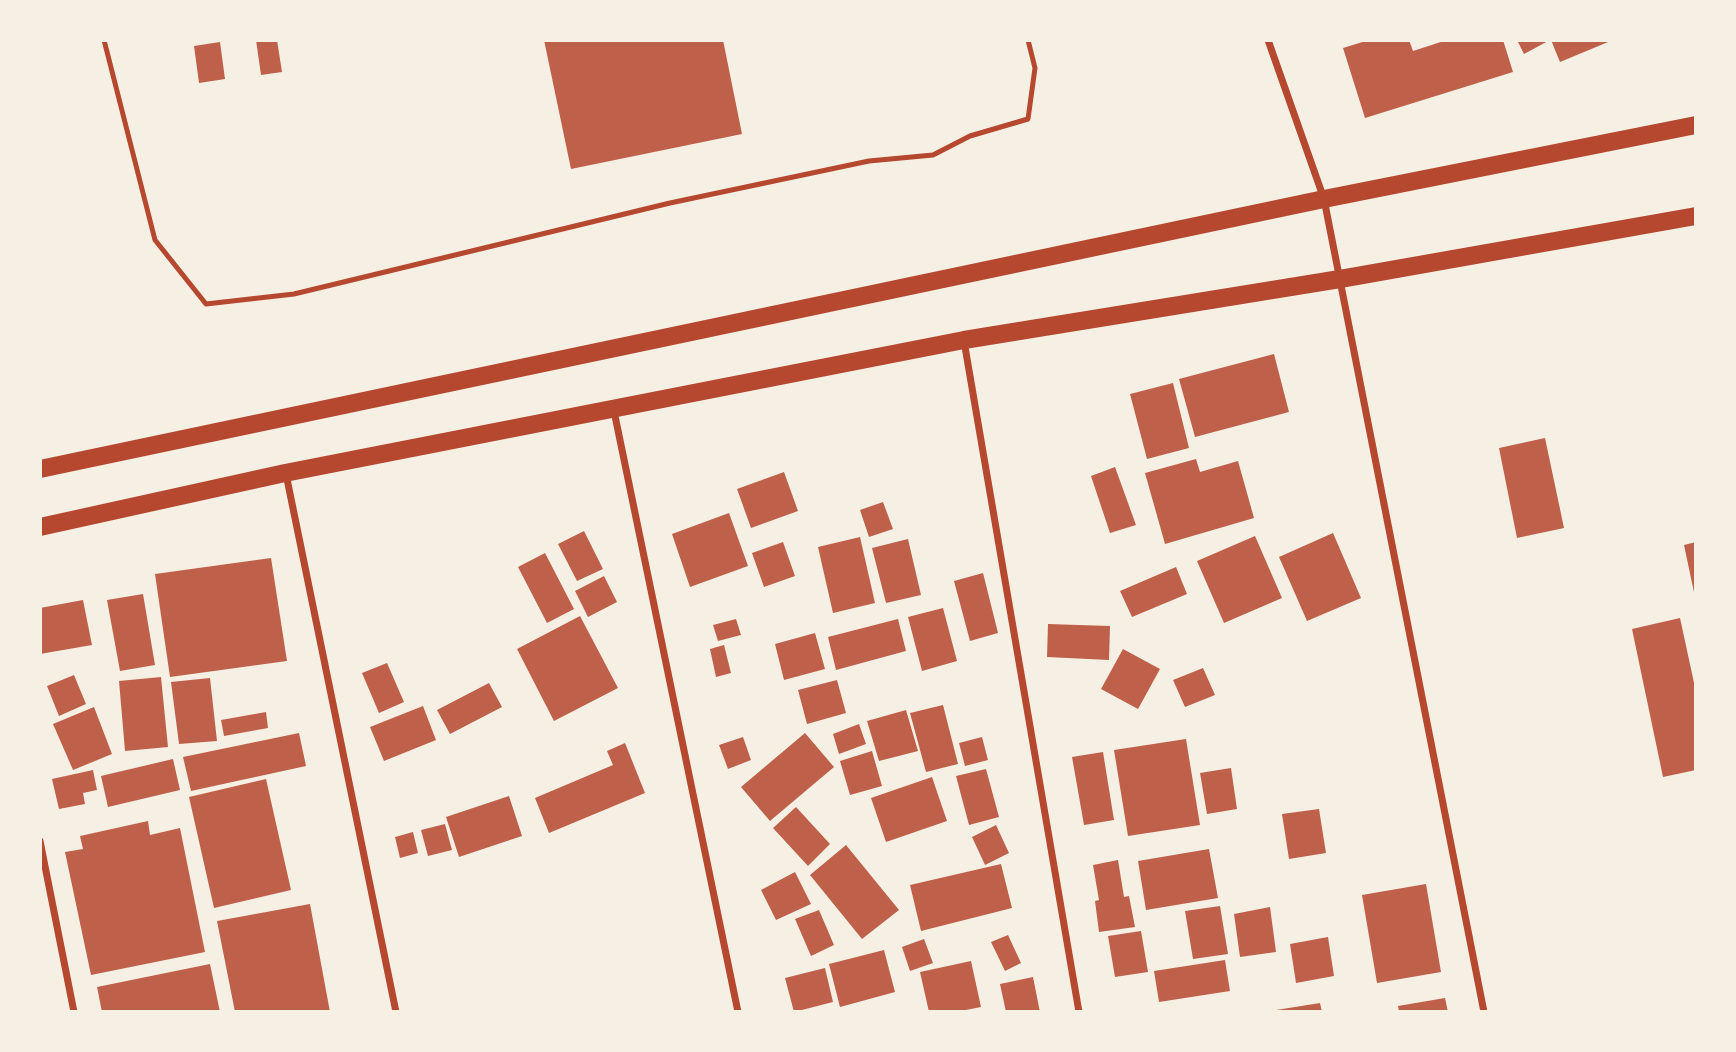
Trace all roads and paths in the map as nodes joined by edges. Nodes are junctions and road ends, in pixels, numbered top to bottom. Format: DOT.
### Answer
graph roads {
  1 [pos="104,40"];
  2 [pos="1028,40"];
  3 [pos="1268,40"];
  4 [pos="1696,125"];
  5 [pos="1324,199"];
  6 [pos="1696,216"];
  7 [pos="1340,279"];
  8 [pos="964,340"];
  9 [pos="614,410"];
  10 [pos="40,469"];
  11 [pos="285,473"];
  12 [pos="40,527"];
  13 [pos="40,841"];
  14 [pos="74,1012"];
  15 [pos="396,1012"];
  16 [pos="738,1012"];
  17 [pos="1079,1012"];
  18 [pos="1484,1012"];
  1 -- 2 [label="lane"];
  3 -- 5 [label="street"];
  4 -- 5 [label="main road"];
  5 -- 7 [label="street"];
  5 -- 10 [label="main road"];
  6 -- 7 [label="main road"];
  7 -- 8 [label="main road"];
  7 -- 18 [label="street"];
  8 -- 9 [label="main road"];
  8 -- 17 [label="street"];
  9 -- 11 [label="main road"];
  9 -- 16 [label="street"];
  11 -- 12 [label="main road"];
  11 -- 15 [label="street"];
  13 -- 14 [label="street"];
}
